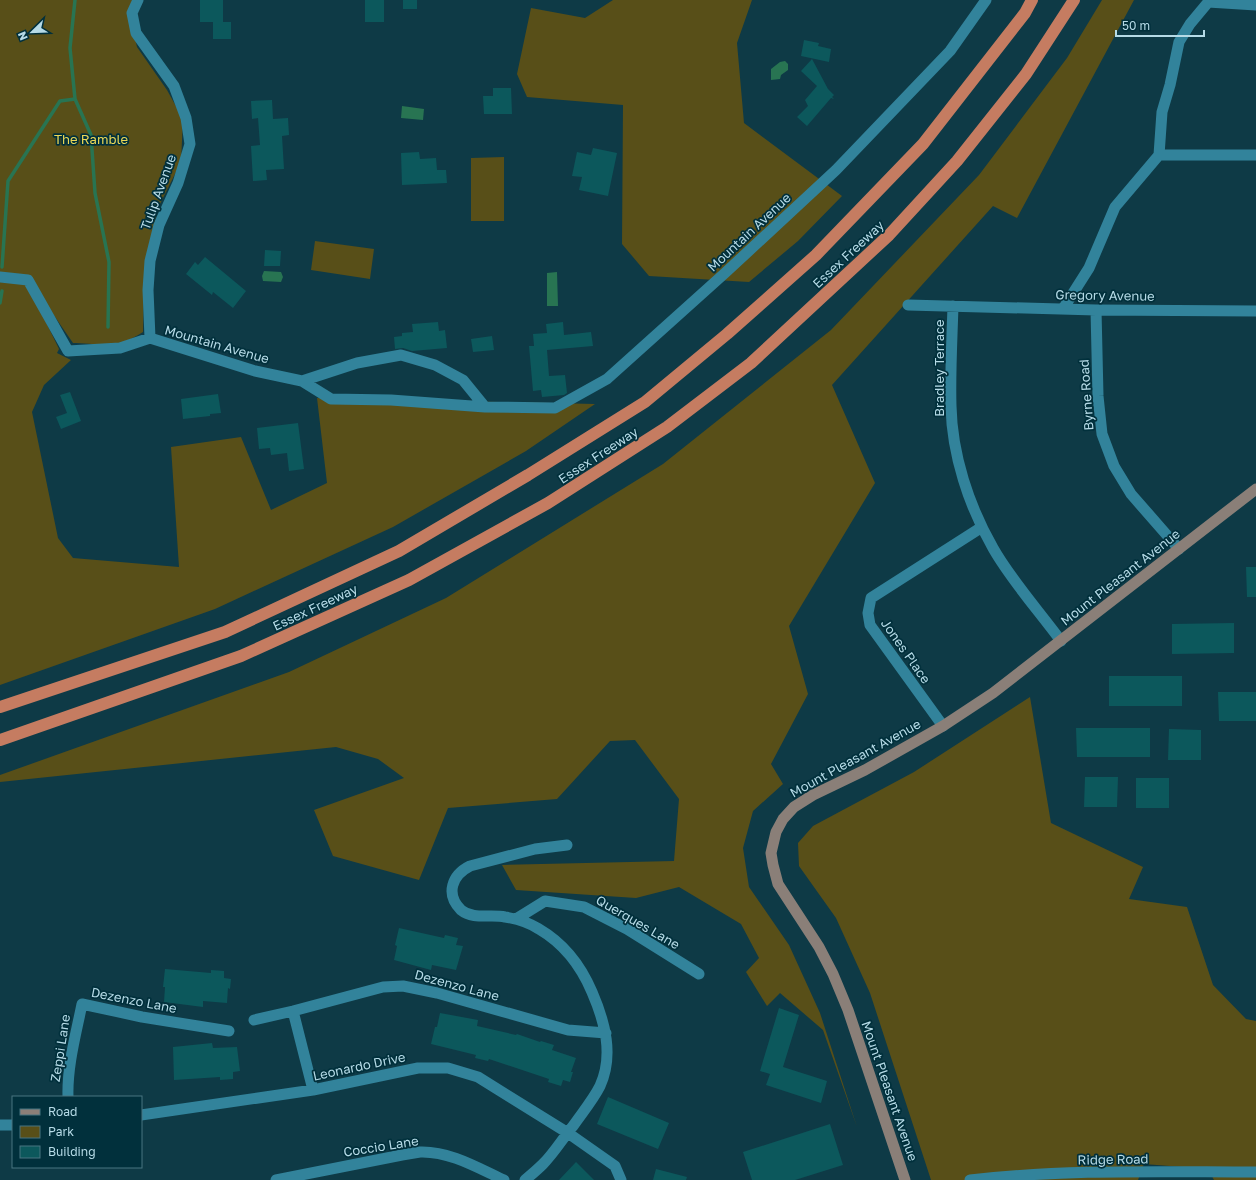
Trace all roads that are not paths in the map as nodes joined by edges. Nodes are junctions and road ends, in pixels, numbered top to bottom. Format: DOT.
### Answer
graph roads {
  1 [pos="138,0"];
  2 [pos="986,0"];
  3 [pos="1032,0"];
  4 [pos="1074,0"];
  5 [pos="1209,1"];
  6 [pos="1256,4"];
  7 [pos="1159,155"];
  8 [pos="1256,155"];
  9 [pos="0,277"];
  10 [pos="908,305"];
  11 [pos="953,306"];
  12 [pos="1063,309"];
  13 [pos="1096,310"];
  14 [pos="1256,311"];
  15 [pos="150,338"];
  16 [pos="302,381"];
  17 [pos="485,407"];
  18 [pos="1256,489"];
  19 [pos="982,527"];
  20 [pos="1178,549"];
  21 [pos="1061,641"];
  22 [pos="0,707"];
  23 [pos="943,726"];
  24 [pos="0,740"];
  25 [pos="567,845"];
  26 [pos="516,919"];
  27 [pos="699,974"];
  28 [pos="82,1004"];
  29 [pos="293,1011"];
  30 [pos="254,1020"];
  31 [pos="229,1031"];
  32 [pos="606,1033"];
  33 [pos="313,1090"];
  34 [pos="68,1096"];
  35 [pos="142,1114"];
  36 [pos="0,1125"];
  37 [pos="12,1125"];
  38 [pos="568,1133"];
  39 [pos="1256,1172"];
  40 [pos="308,1177"];
  41 [pos="276,1180"];
  42 [pos="504,1180"];
  43 [pos="525,1180"];
  44 [pos="621,1180"];
  45 [pos="905,1180"];
  46 [pos="970,1180"];
  1 -- 15 [label="street, Tulip Avenue"];
  2 -- 17 [label="street, Mountain Avenue"];
  3 -- 22 [label="highway, Essex Freeway"];
  4 -- 24 [label="highway, Essex Freeway"];
  5 -- 6 [label="street"];
  5 -- 7 [label="street"];
  7 -- 8 [label="street"];
  7 -- 12 [label="street"];
  9 -- 15 [label="street, Mountain Avenue"];
  10 -- 11 [label="street, Gregory Avenue"];
  11 -- 12 [label="street, Gregory Avenue"];
  11 -- 19 [label="street, Bradley Terrace"];
  12 -- 13 [label="street, Gregory Avenue"];
  13 -- 14 [label="street, Gregory Avenue"];
  13 -- 20 [label="street, Byrne Road"];
  15 -- 16 [label="street, Mountain Avenue"];
  16 -- 17 [label="street, Mountain Avenue"];
  16 -- 17 [label="street, Mountain Avenue"];
  18 -- 20 [label="main road, Mount Pleasant Avenue"];
  19 -- 21 [label="street, Bradley Terrace"];
  19 -- 23 [label="street, Jones Place"];
  20 -- 21 [label="main road, Mount Pleasant Avenue"];
  21 -- 23 [label="main road, Mount Pleasant Avenue"];
  23 -- 45 [label="main road, Mount Pleasant Avenue"];
  25 -- 26 [label="street"];
  26 -- 27 [label="street, Querques Lane"];
  26 -- 32 [label="street"];
  28 -- 31 [label="street, Dezenzo Lane"];
  28 -- 34 [label="street, Zeppi Lane"];
  29 -- 30 [label="street, Dezenzo Lane"];
  29 -- 32 [label="street, Dezenzo Lane"];
  29 -- 33 [label="street"];
  32 -- 38 [label="street"];
  33 -- 35 [label="street, Leonardo Drive"];
  33 -- 38 [label="street, Leonardo Drive"];
  36 -- 37 [label="street"];
  38 -- 43 [label="street"];
  38 -- 44 [label="street, Leonardo Drive"];
  39 -- 46 [label="street, Ridge Road"];
  40 -- 41 [label="street, Coccio Lane"];
  40 -- 42 [label="street, Coccio Lane"];
}
